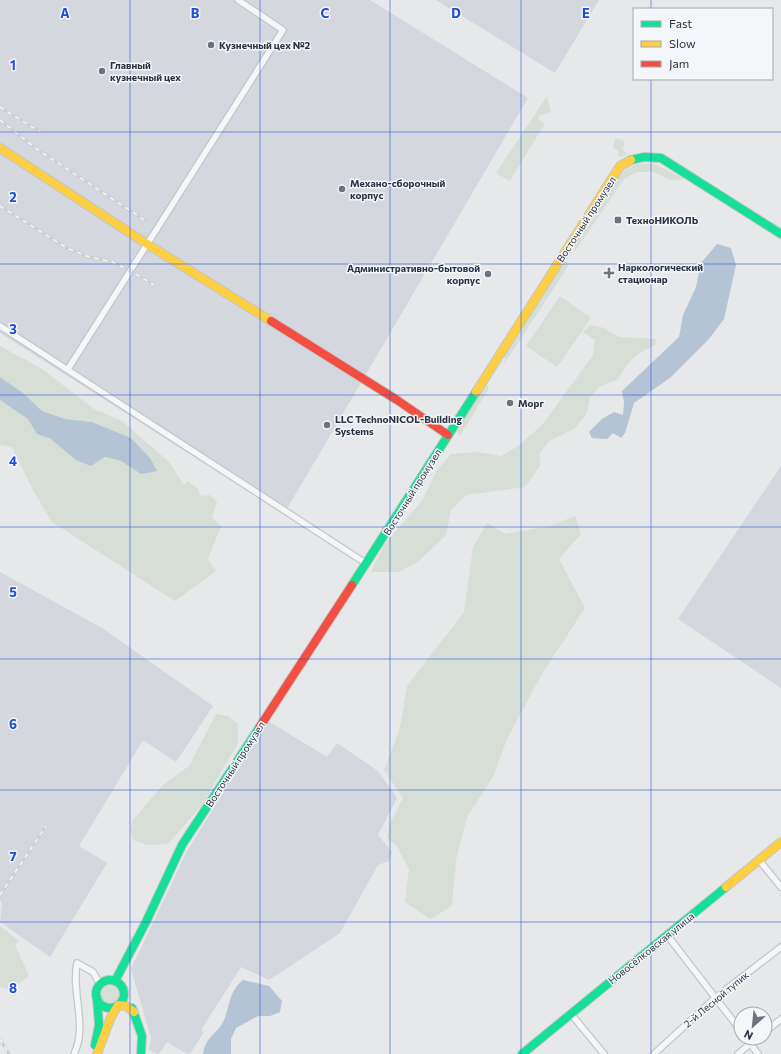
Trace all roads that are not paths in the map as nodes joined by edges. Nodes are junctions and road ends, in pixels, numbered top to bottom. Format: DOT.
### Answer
graph roads {
  1 [pos="238,0"];
  2 [pos="0,148"];
  3 [pos="781,234"];
  4 [pos="147,244"];
  5 [pos="0,326"];
  6 [pos="68,369"];
  7 [pos="448,435"];
  8 [pos="367,564"];
  9 [pos="781,842"];
  10 [pos="759,860"];
  11 [pos="781,887"];
  12 [pos="667,935"];
  13 [pos="781,947"];
  14 [pos="115,981"];
  15 [pos="100,984"];
  16 [pos="123,988"];
  17 [pos="96,995"];
  18 [pos="715,998"];
  19 [pos="118,1005"];
  20 [pos="134,1012"];
  21 [pos="572,1014"];
  22 [pos="781,1019"];
  23 [pos="733,1021"];
  24 [pos="773,1026"];
  25 [pos="748,1046"];
  26 [pos="752,1046"];
  27 [pos="74,1054"];
  28 [pos="92,1054"];
  29 [pos="98,1054"];
  30 [pos="141,1054"];
  31 [pos="522,1054"];
  32 [pos="604,1054"];
  33 [pos="654,1054"];
  34 [pos="738,1054"];
  35 [pos="758,1054"];
  1 -- 4 [label="street"];
  2 -- 4 [label="street"];
  3 -- 7 [label="street, Восточный промузел"];
  4 -- 6 [label="street"];
  4 -- 7 [label="street"];
  5 -- 6 [label="street"];
  6 -- 8 [label="street"];
  7 -- 8 [label="street, Восточный промузел"];
  8 -- 14 [label="street, Восточный промузел"];
  9 -- 10 [label="street, Новосёлковская улица"];
  10 -- 11 [label="street"];
  10 -- 12 [label="street, Новосёлковская улица"];
  12 -- 18 [label="street"];
  12 -- 21 [label="street, Новосёлковская улица"];
  13 -- 18 [label="street, 2-й Лесной тупик"];
  14 -- 15 [label="street"];
  14 -- 16 [label="street"];
  15 -- 17 [label="street"];
  15 -- 27 [label="street"];
  16 -- 19 [label="street"];
  16 -- 20 [label="street"];
  17 -- 19 [label="street"];
  17 -- 28 [label="street"];
  18 -- 23 [label="street"];
  18 -- 33 [label="street, 2-й Лесной тупик"];
  19 -- 20 [label="street"];
  19 -- 29 [label="street"];
  20 -- 30 [label="street"];
  21 -- 31 [label="street, Новосёлковская улица"];
  21 -- 32 [label="street"];
  22 -- 24 [label="street"];
  25 -- 34 [label="street"];
  26 -- 35 [label="street"];
}
